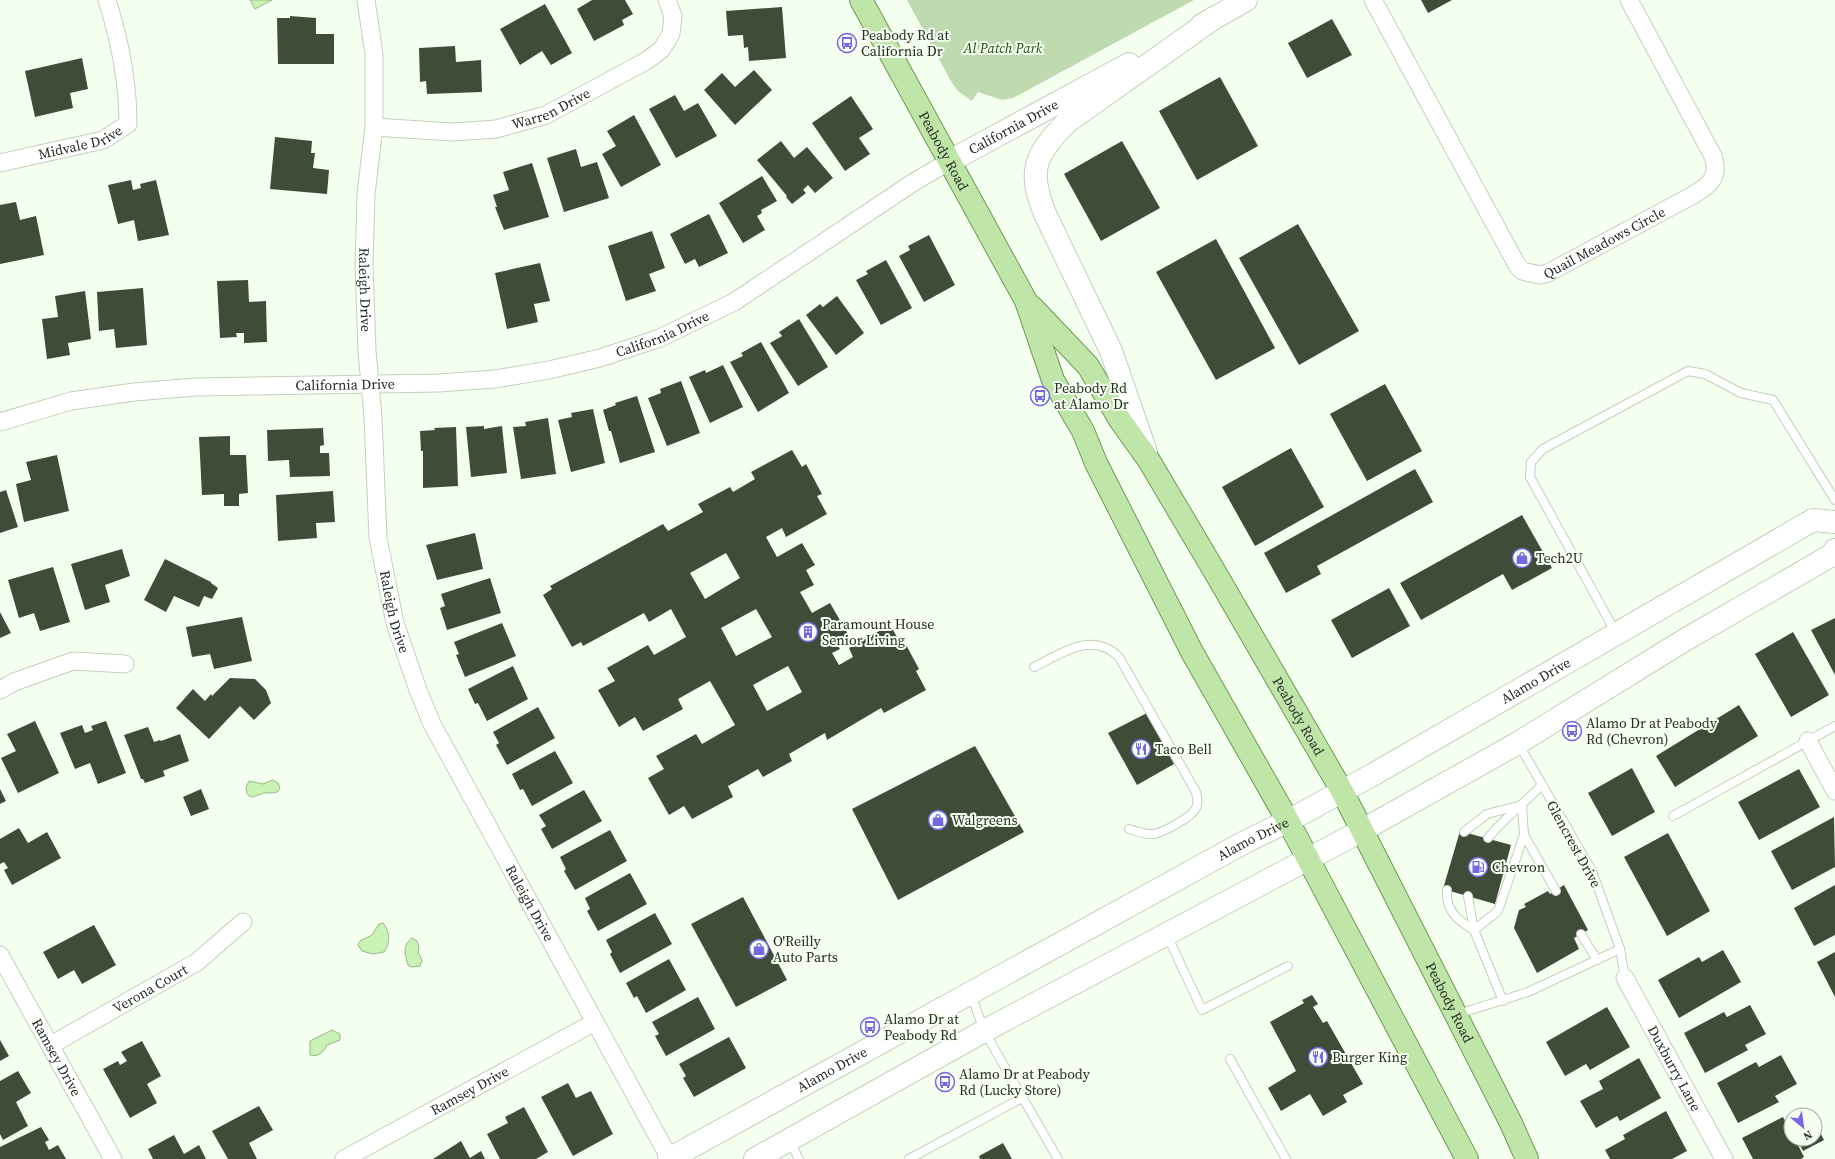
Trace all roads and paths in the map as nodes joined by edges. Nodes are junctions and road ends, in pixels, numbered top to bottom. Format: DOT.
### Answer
graph roads {
  1 [pos="107,0"];
  2 [pos="366,0"];
  3 [pos="667,0"];
  4 [pos="861,0"];
  5 [pos="1246,0"];
  6 [pos="1373,0"];
  7 [pos="1629,0"];
  8 [pos="1214,18"];
  9 [pos="374,127"];
  10 [pos="950,161"];
  11 [pos="0,163"];
  12 [pos="1026,301"];
  13 [pos="371,384"];
  14 [pos="0,422"];
  15 [pos="1148,459"];
  16 [pos="1835,500"];
  17 [pos="1835,522"];
  18 [pos="1835,550"];
  19 [pos="1616,634"];
  20 [pos="126,664"];
  21 [pos="1034,667"];
  22 [pos="0,690"];
  23 [pos="1835,726"];
  24 [pos="1808,741"];
  25 [pos="1518,743"];
  26 [pos="1542,786"];
  27 [pos="1342,791"];
  28 [pos="1835,791"];
  29 [pos="1522,805"];
  30 [pos="1673,816"];
  31 [pos="1288,821"];
  32 [pos="1129,830"];
  33 [pos="1361,831"];
  34 [pos="1464,832"];
  35 [pos="1524,836"];
  36 [pos="1488,838"];
  37 [pos="1307,860"];
  38 [pos="1447,890"];
  39 [pos="1556,890"];
  40 [pos="1468,896"];
  41 [pos="244,922"];
  42 [pos="1474,930"];
  43 [pos="1167,934"];
  44 [pos="1581,934"];
  45 [pos="1620,949"];
  46 [pos="0,955"];
  47 [pos="1597,960"];
  48 [pos="1288,966"];
  49 [pos="1625,978"];
  50 [pos="970,993"];
  51 [pos="1503,1001"];
  52 [pos="1455,1015"];
  53 [pos="595,1022"];
  54 [pos="984,1031"];
  55 [pos="51,1045"];
  56 [pos="1230,1059"];
  57 [pos="1022,1098"];
  58 [pos="789,1140"];
  59 [pos="114,1159"];
  60 [pos="344,1159"];
  61 [pos="669,1159"];
  62 [pos="755,1159"];
  63 [pos="799,1159"];
  64 [pos="909,1159"];
  65 [pos="1058,1159"];
  66 [pos="1286,1159"];
  67 [pos="1467,1159"];
  68 [pos="1527,1159"];
  69 [pos="1724,1159"];
  1 -- 11 [label="street, Midvale Drive"];
  2 -- 9 [label="street, Raleigh Drive"];
  3 -- 9 [label="street, Warren Drive"];
  4 -- 10 [label="main road, Peabody Road"];
  5 -- 8 [label="main road, California Drive"];
  6 -- 7 [label="street, Quail Meadows Circle"];
  8 -- 10 [label="main road, California Drive"];
  8 -- 15 [label="main road"];
  9 -- 13 [label="street, Raleigh Drive"];
  10 -- 12 [label="main road, Peabody Road"];
  10 -- 13 [label="street, California Drive"];
  12 -- 15 [label="main road, Peabody Road"];
  12 -- 31 [label="main road, Peabody Road"];
  13 -- 14 [label="street, California Drive"];
  13 -- 53 [label="street, Raleigh Drive"];
  15 -- 27 [label="main road, Peabody Road"];
  16 -- 19 [label="lane"];
  17 -- 19 [label="main road, Alamo Drive"];
  18 -- 25 [label="main road"];
  19 -- 27 [label="main road, Alamo Drive"];
  20 -- 22 [label="street"];
  21 -- 32 [label="lane"];
  23 -- 24 [label="lane"];
  24 -- 28 [label="street"];
  24 -- 30 [label="lane"];
  25 -- 26 [label="lane, Glencrest Drive"];
  25 -- 33 [label="main road"];
  26 -- 29 [label="lane"];
  26 -- 45 [label="lane, Glencrest Drive"];
  27 -- 31 [label="main road, Alamo Drive"];
  27 -- 33 [label="main road, Peabody Road"];
  29 -- 34 [label="lane"];
  29 -- 35 [label="lane"];
  29 -- 36 [label="lane"];
  31 -- 37 [label="main road, Peabody Road"];
  31 -- 50 [label="main road, Alamo Drive"];
  33 -- 37 [label="main road"];
  33 -- 52 [label="main road, Peabody Road"];
  35 -- 39 [label="lane"];
  35 -- 42 [label="lane"];
  37 -- 43 [label="main road"];
  37 -- 67 [label="main road, Peabody Road"];
  38 -- 42 [label="lane"];
  40 -- 42 [label="lane"];
  41 -- 55 [label="street, Verona Court"];
  42 -- 51 [label="lane"];
  43 -- 48 [label="lane"];
  43 -- 54 [label="main road"];
  44 -- 47 [label="lane"];
  45 -- 47 [label="lane"];
  45 -- 49 [label="lane, Glencrest Drive"];
  46 -- 55 [label="street, Ramsey Drive"];
  47 -- 51 [label="lane"];
  49 -- 69 [label="street, Duxburry Lane"];
  50 -- 54 [label="lane"];
  50 -- 61 [label="main road, Alamo Drive"];
  51 -- 52 [label="lane"];
  52 -- 68 [label="main road, Peabody Road"];
  53 -- 60 [label="street, Ramsey Drive"];
  53 -- 61 [label="street, Raleigh Drive"];
  54 -- 57 [label="lane"];
  54 -- 58 [label="main road"];
  55 -- 59 [label="street, Ramsey Drive"];
  56 -- 66 [label="lane"];
  57 -- 64 [label="lane"];
  57 -- 65 [label="lane"];
  58 -- 62 [label="main road"];
  58 -- 63 [label="lane"];
}
